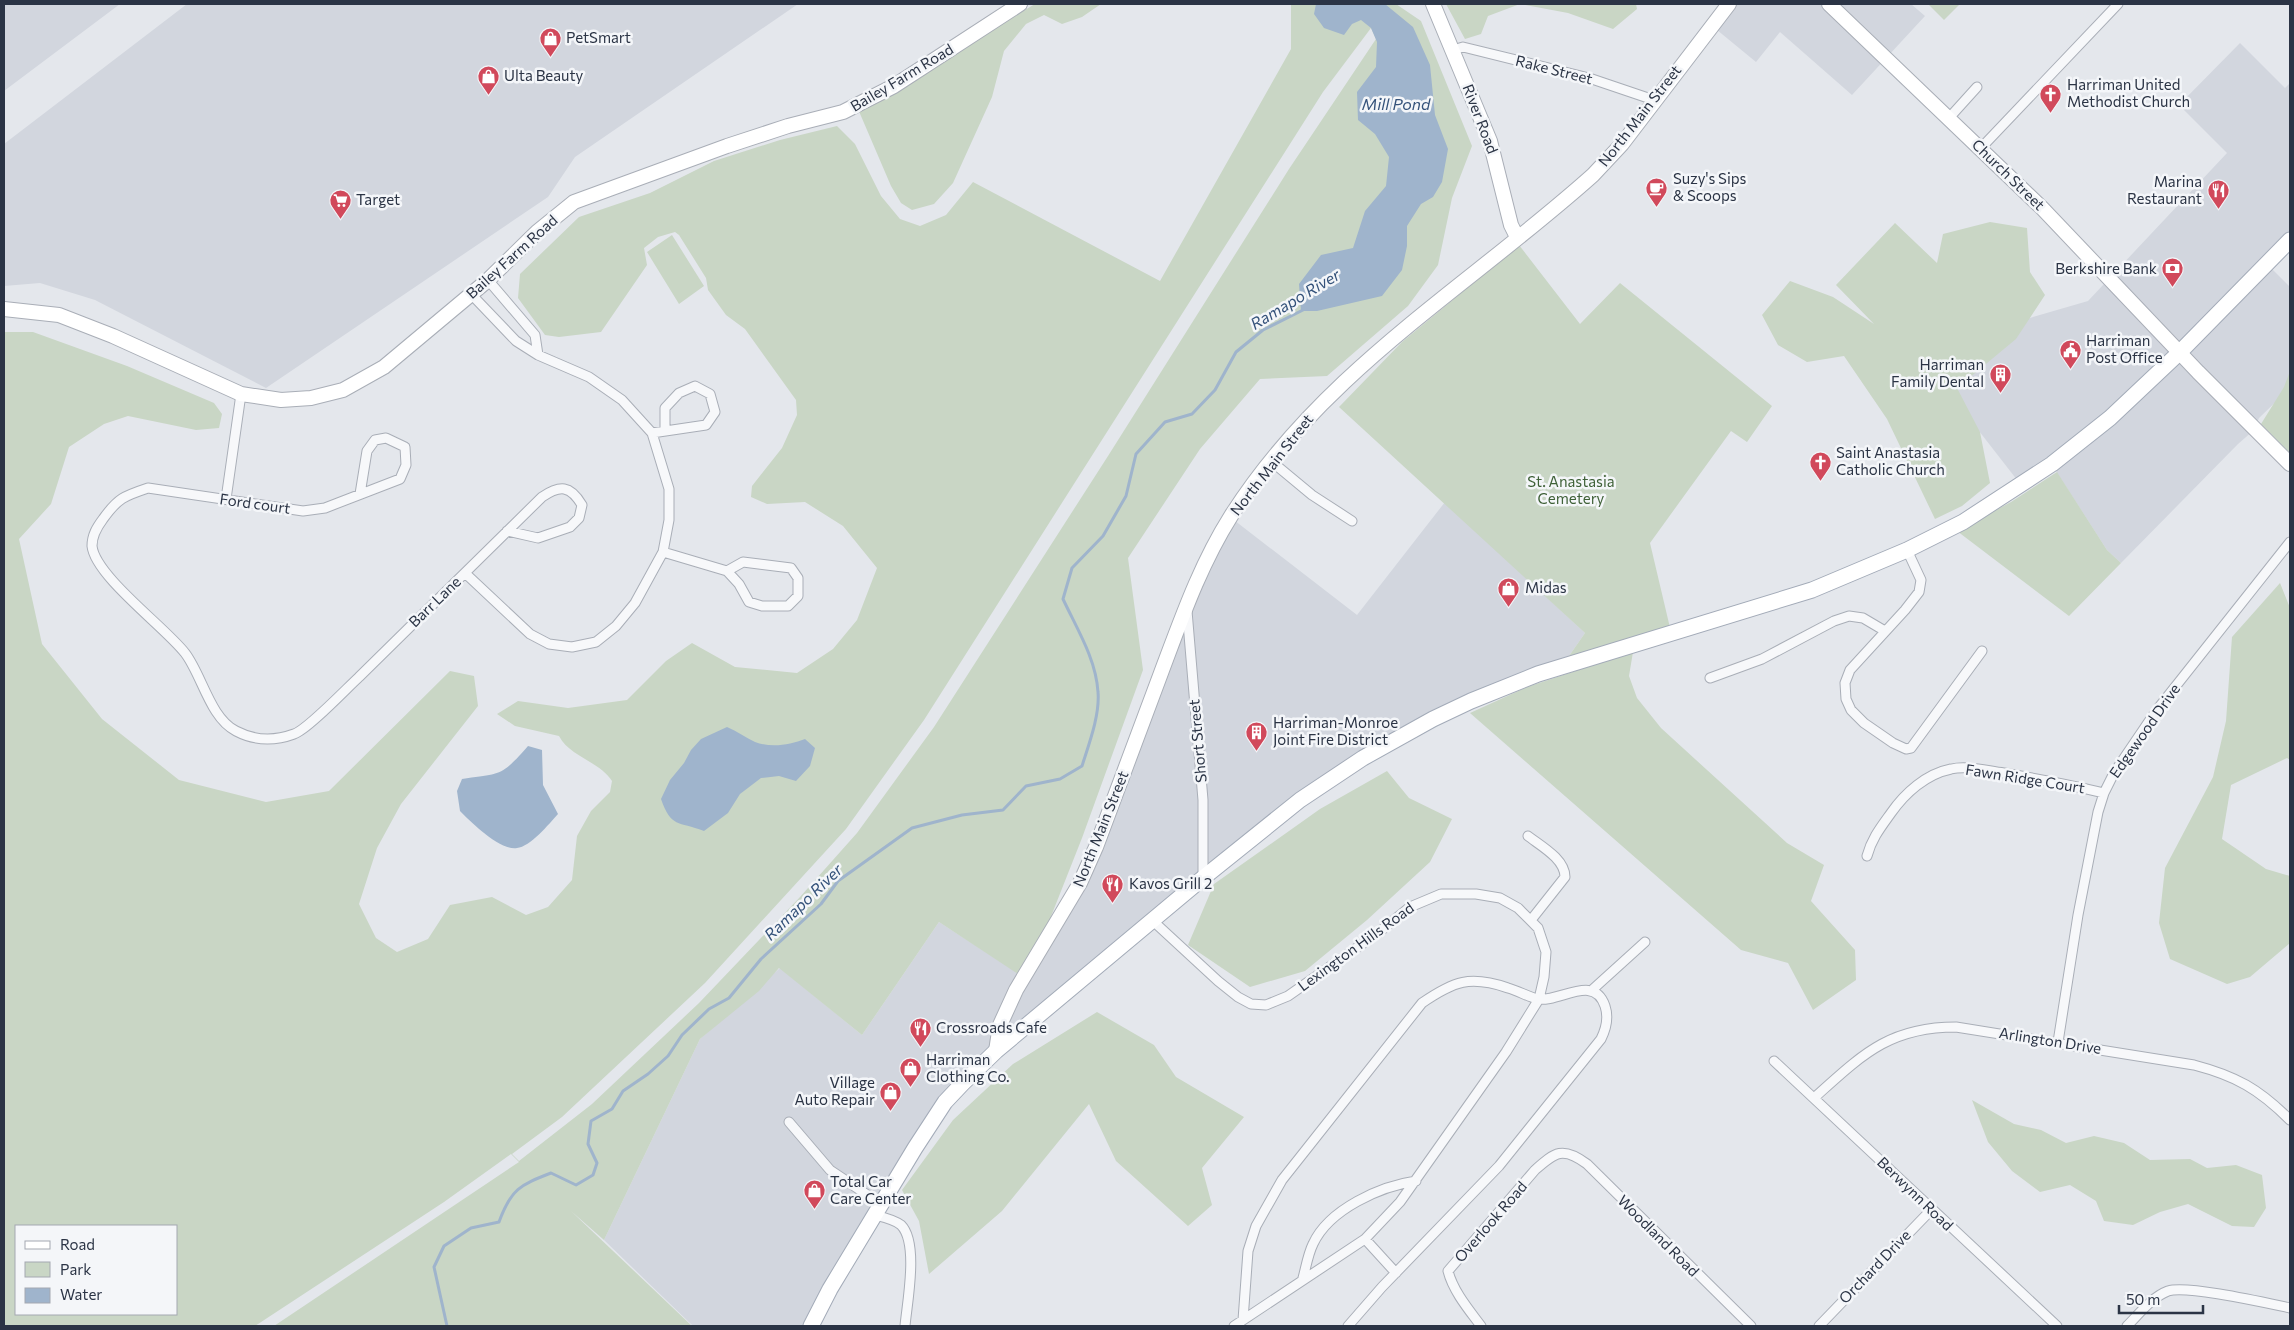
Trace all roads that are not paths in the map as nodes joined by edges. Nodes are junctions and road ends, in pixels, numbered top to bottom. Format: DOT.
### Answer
graph roads {
  1 [pos="1020,4"];
  2 [pos="1434,4"];
  3 [pos="1729,4"];
  4 [pos="1829,4"];
  5 [pos="2118,4"];
  6 [pos="1453,50"];
  7 [pos="1977,87"];
  8 [pos="1654,100"];
  9 [pos="1949,118"];
  10 [pos="1981,148"];
  11 [pos="1517,237"];
  12 [pos="2290,240"];
  13 [pos="488,280"];
  14 [pos="471,294"];
  15 [pos="4,308"];
  16 [pos="2180,352"];
  17 [pos="538,355"];
  18 [pos="241,394"];
  19 [pos="665,431"];
  20 [pos="652,433"];
  21 [pos="1271,461"];
  22 [pos="2290,464"];
  23 [pos="148,488"];
  24 [pos="360,494"];
  25 [pos="226,499"];
  26 [pos="1352,521"];
  27 [pos="507,531"];
  28 [pos="2290,542"];
  29 [pos="1907,550"];
  30 [pos="663,552"];
  31 [pos="726,571"];
  32 [pos="464,573"];
  33 [pos="1186,605"];
  34 [pos="1885,630"];
  35 [pos="1982,651"];
  36 [pos="1710,678"];
  37 [pos="2104,793"];
  38 [pos="1528,836"];
  39 [pos="1867,856"];
  40 [pos="1203,878"];
  41 [pos="1531,920"];
  42 [pos="1153,921"];
  43 [pos="1645,942"];
  44 [pos="1592,990"];
  45 [pos="1539,999"];
  46 [pos="2058,1042"];
  47 [pos="996,1051"];
  48 [pos="1774,1061"];
  49 [pos="1815,1097"];
  50 [pos="2290,1120"];
  51 [pos="789,1122"];
  52 [pos="1562,1152"];
  53 [pos="1416,1181"];
  54 [pos="878,1209"];
  55 [pos="1932,1209"];
  56 [pos="1365,1239"];
  57 [pos="1396,1273"];
  58 [pos="1303,1278"];
  59 [pos="2290,1308"];
  60 [pos="1243,1320"];
  61 [pos="811,1326"];
  62 [pos="905,1326"];
  63 [pos="1234,1326"];
  64 [pos="1348,1326"];
  65 [pos="1482,1326"];
  66 [pos="1751,1326"];
  67 [pos="1819,1326"];
  68 [pos="2057,1326"];
  69 [pos="2127,1326"];
  1 -- 13 [label="street, Bailey Farm Road"];
  2 -- 6 [label="street, River Road"];
  3 -- 8 [label="street, North Main Street"];
  4 -- 9 [label="street, Church Street"];
  5 -- 10 [label="street"];
  6 -- 8 [label="street, Rake Street"];
  6 -- 11 [label="street, River Road"];
  7 -- 9 [label="street"];
  8 -- 11 [label="street, North Main Street"];
  9 -- 10 [label="street, Church Street"];
  10 -- 16 [label="street, Church Street"];
  11 -- 21 [label="street, North Main Street"];
  12 -- 16 [label="main road"];
  13 -- 14 [label="street, Bailey Farm Road"];
  13 -- 17 [label="street"];
  14 -- 17 [label="street, Barr Lane"];
  14 -- 18 [label="street, Bailey Farm Road"];
  15 -- 18 [label="street, Bailey Farm Road"];
  16 -- 22 [label="street, Church Street"];
  16 -- 29 [label="main road"];
  17 -- 20 [label="street, Barr Lane"];
  18 -- 25 [label="street"];
  19 -- 19 [label="street"];
  19 -- 20 [label="street"];
  20 -- 30 [label="street, Barr Lane"];
  21 -- 26 [label="street"];
  21 -- 33 [label="street, North Main Street"];
  23 -- 25 [label="street, Ford court"];
  23 -- 32 [label="street, Barr Lane"];
  24 -- 24 [label="street, Ford court"];
  24 -- 25 [label="street, Ford court"];
  27 -- 27 [label="street"];
  27 -- 32 [label="street"];
  28 -- 37 [label="street, Edgewood Drive"];
  29 -- 34 [label="street"];
  29 -- 40 [label="main road"];
  30 -- 31 [label="street"];
  30 -- 32 [label="street, Barr Lane"];
  31 -- 31 [label="street"];
  33 -- 40 [label="street, Short Street"];
  33 -- 47 [label="street, North Main Street"];
  34 -- 35 [label="street"];
  34 -- 36 [label="street"];
  37 -- 39 [label="street, Fawn Ridge Court"];
  37 -- 46 [label="street, Edgewood Drive"];
  38 -- 41 [label="street"];
  40 -- 42 [label="main road"];
  41 -- 42 [label="street, Lexington Hills Road"];
  41 -- 45 [label="street, Lexington Hills Road"];
  42 -- 47 [label="main road"];
  43 -- 44 [label="street"];
  44 -- 45 [label="street"];
  44 -- 57 [label="street"];
  45 -- 53 [label="street, Lexington Hills Road"];
  45 -- 60 [label="street"];
  46 -- 49 [label="street, Arlington Drive"];
  46 -- 50 [label="street, Arlington Drive"];
  47 -- 54 [label="main road"];
  48 -- 49 [label="street, Berwynn Road"];
  49 -- 55 [label="street, Berwynn Road"];
  51 -- 54 [label="street"];
  52 -- 65 [label="street, Overlook Road"];
  52 -- 66 [label="street, Woodland Road"];
  53 -- 56 [label="street, Lexington Hills Road"];
  53 -- 58 [label="street"];
  54 -- 61 [label="main road"];
  54 -- 62 [label="street"];
  55 -- 67 [label="street, Orchard Drive"];
  55 -- 68 [label="street, Berwynn Road"];
  56 -- 57 [label="street"];
  56 -- 58 [label="street, Lexington Hills Road"];
  57 -- 64 [label="street"];
  58 -- 60 [label="street, Lexington Hills Road"];
  59 -- 69 [label="street"];
  60 -- 63 [label="street, Lexington Hills Road"];
}
